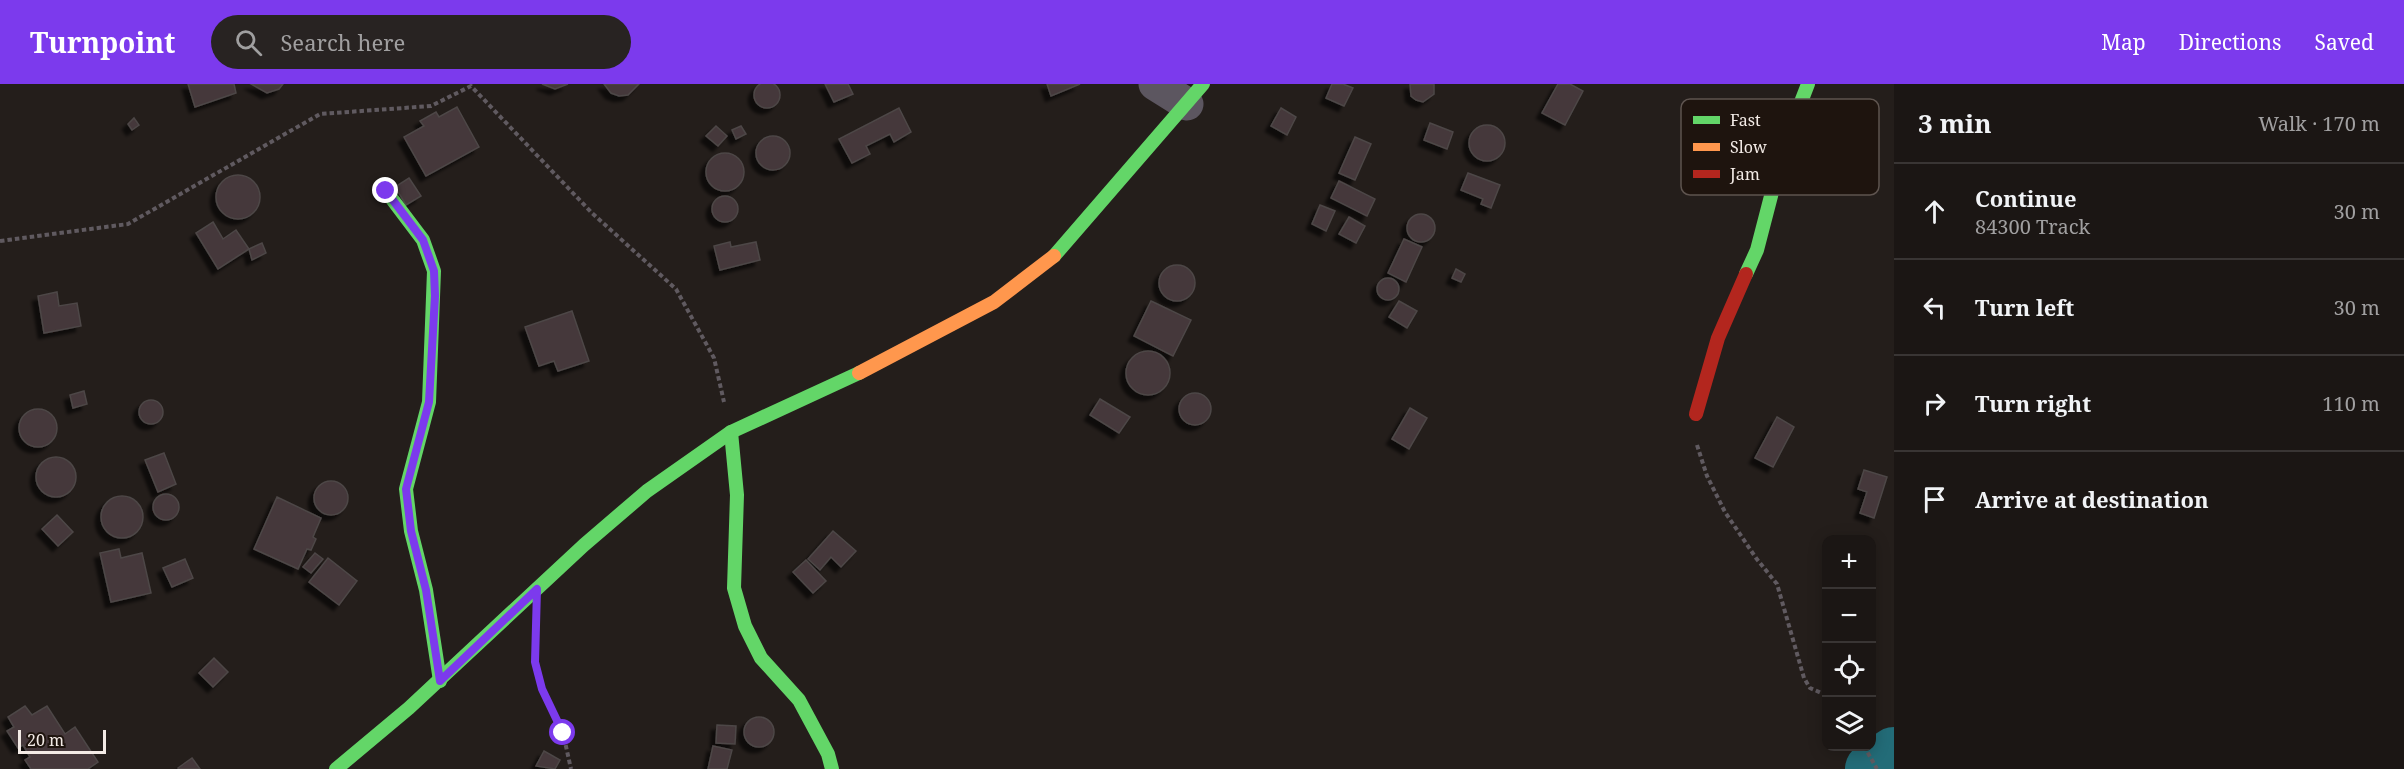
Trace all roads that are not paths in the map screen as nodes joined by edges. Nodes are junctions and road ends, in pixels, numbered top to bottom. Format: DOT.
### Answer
graph roads {
  1 [pos="1155,84"];
  2 [pos="1808,84"];
  3 [pos="1195,94"];
  4 [pos="1802,99"];
  5 [pos="386,191"];
  6 [pos="1771,195"];
  7 [pos="1696,414"];
  8 [pos="731,432"];
  9 [pos="440,681"];
  10 [pos="336,769"];
  11 [pos="832,769"];
  1 -- 3 [label="street"];
  2 -- 4 [label="street"];
  3 -- 8 [label="street"];
  5 -- 9 [label="street"];
  6 -- 7 [label="street"];
  8 -- 9 [label="street"];
  8 -- 11 [label="street"];
  9 -- 10 [label="street"];
}
